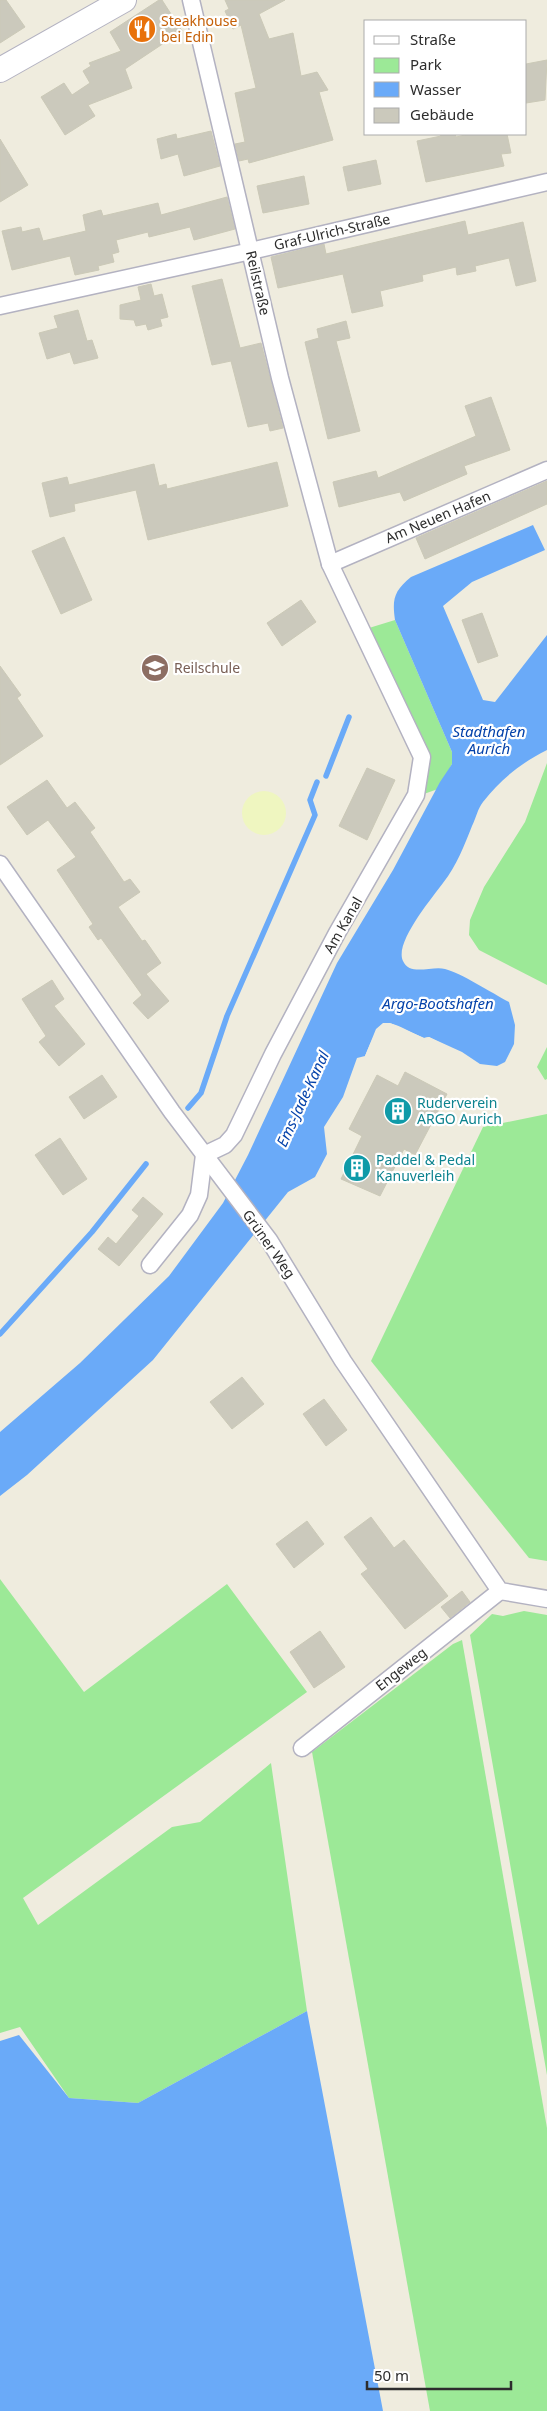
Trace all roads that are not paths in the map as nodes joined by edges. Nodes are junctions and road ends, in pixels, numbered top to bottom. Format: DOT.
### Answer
graph roads {
  1 [pos="124,0"];
  2 [pos="191,0"];
  3 [pos="0,70"];
  4 [pos="547,182"];
  5 [pos="251,251"];
  6 [pos="0,306"];
  7 [pos="547,470"];
  8 [pos="330,564"];
  9 [pos="0,864"];
  10 [pos="204,1155"];
  11 [pos="150,1265"];
  12 [pos="500,1591"];
  13 [pos="547,1599"];
  14 [pos="302,1748"];
  1 -- 3 [label="main road"];
  2 -- 5 [label="street, Reilstraße"];
  4 -- 5 [label="street, Graf-Ulrich-Straße"];
  5 -- 6 [label="street, Graf-Ulrich-Straße"];
  5 -- 8 [label="street, Reilstraße"];
  7 -- 8 [label="street, Am Neuen Hafen"];
  8 -- 10 [label="street, Am Kanal"];
  9 -- 10 [label="street, Grüner Weg"];
  10 -- 11 [label="street"];
  10 -- 12 [label="street, Grüner Weg"];
  12 -- 13 [label="street"];
  12 -- 14 [label="street, Engeweg"];
}
